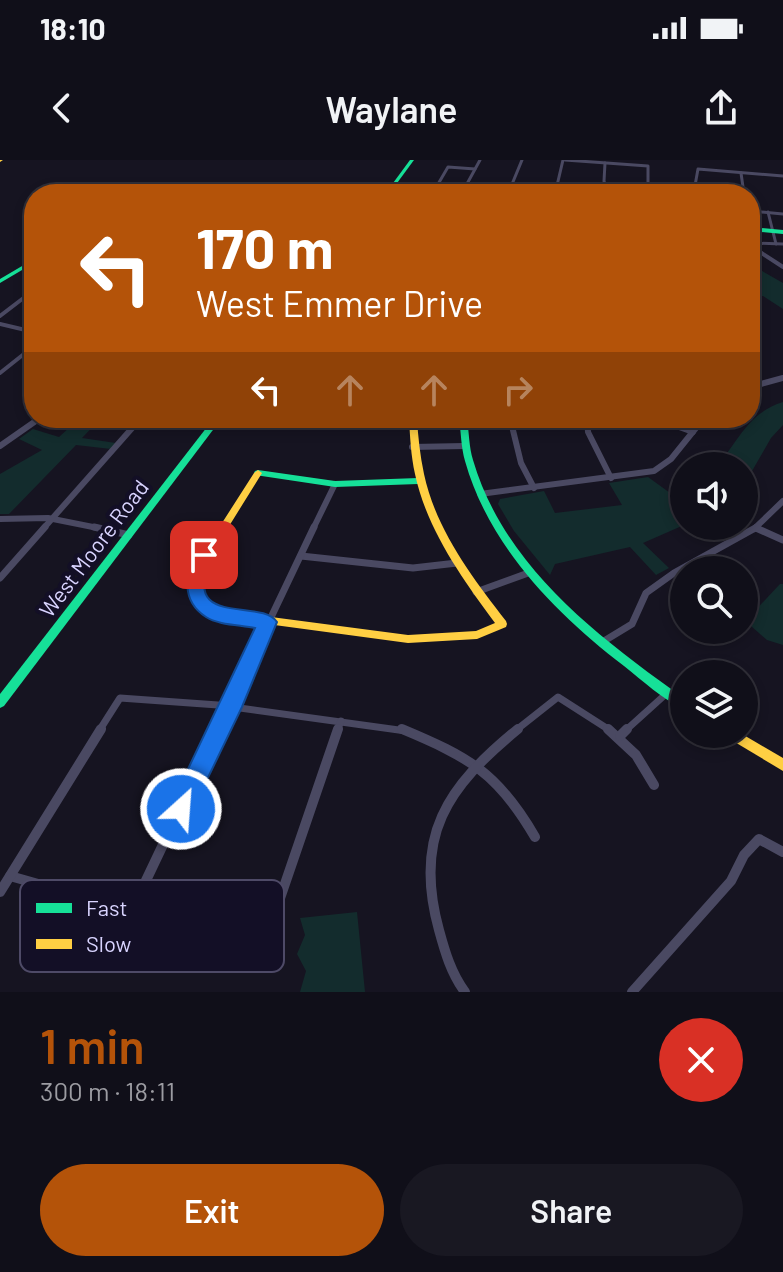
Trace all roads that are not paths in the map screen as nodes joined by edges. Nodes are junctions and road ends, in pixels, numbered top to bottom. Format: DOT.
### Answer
graph roads {
  1 [pos="412,160"];
  2 [pos="480,160"];
  3 [pos="522,160"];
  4 [pos="564,160"];
  5 [pos="605,163"];
  6 [pos="475,169"];
  7 [pos="741,173"];
  8 [pos="783,176"];
  9 [pos="394,184"];
  10 [pos="438,184"];
  11 [pos="467,184"];
  12 [pos="512,184"];
  13 [pos="558,184"];
  14 [pos="605,184"];
  15 [pos="648,184"];
  16 [pos="695,184"];
  17 [pos="743,184"];
  18 [pos="760,212"];
  19 [pos="768,212"];
  20 [pos="783,214"];
  21 [pos="778,232"];
  22 [pos="760,244"];
  23 [pos="776,244"];
  24 [pos="783,244"];
  25 [pos="760,251"];
  26 [pos="24,263"];
  27 [pos="24,266"];
  28 [pos="0,267"];
  29 [pos="783,267"];
  30 [pos="17,269"];
  31 [pos="0,281"];
  32 [pos="24,298"];
  33 [pos="0,316"];
  34 [pos="0,324"];
  35 [pos="24,330"];
  36 [pos="24,354"];
  37 [pos="0,365"];
  38 [pos="8,366"];
  39 [pos="0,373"];
  40 [pos="783,378"];
  41 [pos="760,383"];
  42 [pos="26,428"];
  43 [pos="132,428"];
  44 [pos="210,428"];
  45 [pos="413,428"];
  46 [pos="464,428"];
  47 [pos="512,428"];
  48 [pos="588,428"];
  49 [pos="682,428"];
  50 [pos="696,428"];
  51 [pos="693,432"];
  52 [pos="0,446"];
  53 [pos="465,446"];
  54 [pos="412,447"];
  55 [pos="611,478"];
  56 [pos="418,481"];
  57 [pos="335,484"];
  58 [pos="534,488"];
  59 [pos="480,494"];
  60 [pos="783,501"];
  61 [pos="0,519"];
  62 [pos="51,520"];
  63 [pos="758,526"];
  64 [pos="758,529"];
  65 [pos="129,535"];
  66 [pos="734,540"];
  67 [pos="783,540"];
  68 [pos="301,556"];
  69 [pos="457,563"];
  70 [pos="531,572"];
  71 [pos="0,578"];
  72 [pos="476,592"];
  73 [pos="267,622"];
  74 [pos="604,641"];
  75 [pos="667,693"];
  76 [pos="670,695"];
  77 [pos="0,703"];
  78 [pos="231,707"];
  79 [pos="341,721"];
  80 [pos="620,736"];
  81 [pos="755,748"];
  82 [pos="475,764"];
  83 [pos="783,765"];
  84 [pos="654,785"];
  85 [pos="535,837"];
  86 [pos="783,852"];
  87 [pos="10,876"];
  88 [pos="23,880"];
  89 [pos="147,880"];
  90 [pos="284,887"];
  91 [pos="0,892"];
  92 [pos="465,992"];
  93 [pos="632,992"];
  1 -- 9 [label="street"];
  2 -- 6 [label="street"];
  3 -- 12 [label="street"];
  4 -- 5 [label="street"];
  4 -- 13 [label="street"];
  5 -- 14 [label="street"];
  5 -- 15 [label="street"];
  6 -- 10 [label="street"];
  6 -- 11 [label="street"];
  7 -- 8 [label="street"];
  7 -- 16 [label="street"];
  7 -- 17 [label="street"];
  18 -- 19 [label="street"];
  19 -- 20 [label="street"];
  19 -- 21 [label="street"];
  21 -- 23 [label="street"];
  22 -- 23 [label="street"];
  23 -- 24 [label="street"];
  25 -- 29 [label="street"];
  26 -- 30 [label="street"];
  27 -- 30 [label="street"];
  28 -- 30 [label="street"];
  30 -- 31 [label="street"];
  32 -- 33 [label="street"];
  34 -- 35 [label="street"];
  36 -- 38 [label="street"];
  37 -- 38 [label="street"];
  38 -- 39 [label="street"];
  40 -- 41 [label="street"];
  42 -- 52 [label="street"];
  43 -- 62 [label="street"];
  44 -- 65 [label="street, West Moore Road"];
  45 -- 54 [label="street"];
  46 -- 53 [label="street"];
  47 -- 58 [label="street"];
  48 -- 55 [label="street"];
  49 -- 51 [label="street"];
  50 -- 51 [label="street"];
  51 -- 55 [label="street"];
  53 -- 54 [label="street"];
  53 -- 59 [label="street"];
  54 -- 56 [label="street"];
  55 -- 58 [label="street"];
  56 -- 57 [label="street"];
  56 -- 69 [label="street"];
  57 -- 68 [label="street"];
  57 -- 73 [label="street"];
  58 -- 59 [label="street"];
  59 -- 70 [label="street"];
  60 -- 63 [label="street"];
  61 -- 62 [label="street"];
  62 -- 65 [label="street"];
  62 -- 71 [label="street"];
  64 -- 67 [label="street"];
  65 -- 77 [label="street, West Moore Road"];
  66 -- 74 [label="street"];
  68 -- 69 [label="street"];
  68 -- 73 [label="street"];
  69 -- 72 [label="street"];
  70 -- 72 [label="street"];
  70 -- 74 [label="street"];
  72 -- 73 [label="street"];
  73 -- 78 [label="street"];
  74 -- 75 [label="street"];
  75 -- 76 [label="street"];
  75 -- 80 [label="street"];
  78 -- 79 [label="street"];
  78 -- 87 [label="street"];
  78 -- 89 [label="street"];
  79 -- 82 [label="street"];
  79 -- 90 [label="street"];
  80 -- 82 [label="street"];
  80 -- 84 [label="street"];
  81 -- 83 [label="street"];
  82 -- 85 [label="street"];
  82 -- 92 [label="street"];
  86 -- 93 [label="street"];
  87 -- 88 [label="street"];
  87 -- 91 [label="street"];
}
